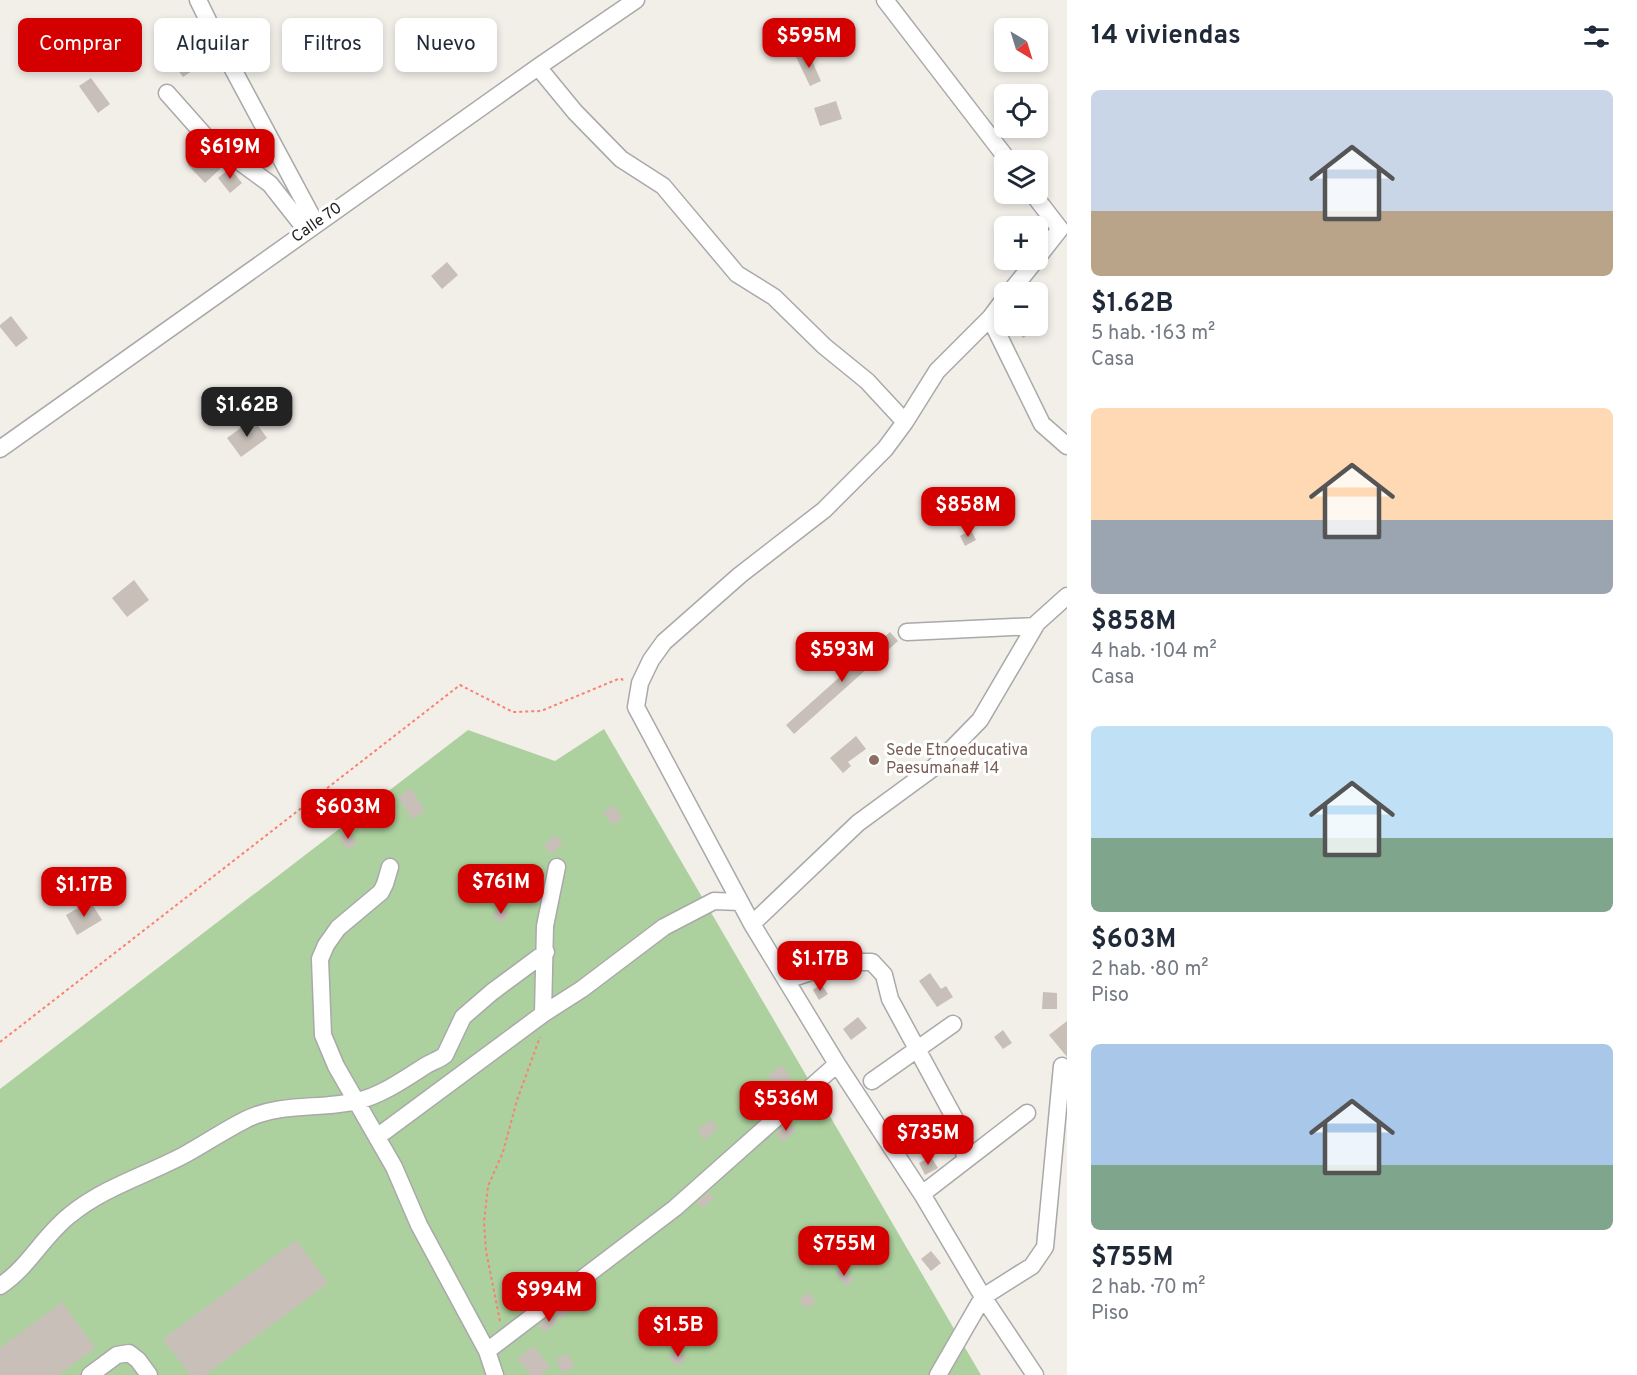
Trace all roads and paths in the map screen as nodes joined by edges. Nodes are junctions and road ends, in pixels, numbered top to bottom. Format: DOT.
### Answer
graph roads {
  1 [pos="198,0"];
  2 [pos="636,0"];
  3 [pos="885,0"];
  4 [pos="538,67"];
  5 [pos="167,93"];
  6 [pos="1000,150"];
  7 [pos="1041,204"];
  8 [pos="312,227"];
  9 [pos="1048,244"];
  10 [pos="1027,270"];
  11 [pos="1018,282"];
  12 [pos="994,313"];
  13 [pos="990,318"];
  14 [pos="905,422"];
  15 [pos="1067,446"];
  16 [pos="0,449"];
  17 [pos="1067,596"];
  18 [pos="1035,626"];
  19 [pos="907,632"];
  20 [pos="636,707"];
  21 [pos="390,867"];
  22 [pos="557,867"];
  23 [pos="740,902"];
  24 [pos="752,924"];
  25 [pos="546,952"];
  26 [pos="786,980"];
  27 [pos="543,1014"];
  28 [pos="953,1024"];
  29 [pos="0,1042"];
  30 [pos="916,1050"];
  31 [pos="837,1064"];
  32 [pos="1062,1066"];
  33 [pos="872,1081"];
  34 [pos="357,1101"];
  35 [pos="1027,1113"];
  36 [pos="377,1137"];
  37 [pos="966,1160"];
  38 [pos="922,1194"];
  39 [pos="0,1286"];
  40 [pos="983,1297"];
  41 [pos="504,1338"];
  42 [pos="487,1351"];
  43 [pos="90,1375"];
  44 [pos="149,1375"];
  45 [pos="495,1375"];
  46 [pos="938,1375"];
  47 [pos="1035,1375"];
  1 -- 8 [label="street"];
  2 -- 4 [label="street, Calle 70"];
  3 -- 6 [label="street"];
  4 -- 8 [label="street, Calle 70"];
  4 -- 14 [label="street"];
  5 -- 8 [label="street"];
  7 -- 9 [label="street"];
  8 -- 16 [label="street, Calle 70"];
  10 -- 11 [label="street"];
  12 -- 13 [label="street"];
  13 -- 14 [label="street"];
  13 -- 15 [label="street"];
  14 -- 20 [label="street"];
  17 -- 18 [label="street"];
  18 -- 19 [label="street"];
  18 -- 24 [label="street"];
  20 -- 23 [label="street"];
  20 -- 29 [label="path"];
  21 -- 34 [label="street"];
  22 -- 25 [label="street"];
  23 -- 24 [label="street"];
  23 -- 27 [label="street"];
  24 -- 26 [label="street"];
  25 -- 27 [label="street"];
  25 -- 34 [label="street"];
  26 -- 30 [label="street"];
  26 -- 31 [label="street"];
  27 -- 36 [label="street"];
  27 -- 41 [label="path"];
  28 -- 30 [label="street"];
  30 -- 33 [label="street"];
  30 -- 37 [label="street"];
  31 -- 38 [label="street"];
  31 -- 41 [label="street"];
  32 -- 40 [label="street"];
  34 -- 36 [label="street"];
  34 -- 39 [label="street"];
  35 -- 37 [label="street"];
  36 -- 42 [label="street"];
  37 -- 38 [label="street"];
  38 -- 40 [label="street"];
  40 -- 46 [label="street"];
  40 -- 47 [label="street"];
  41 -- 42 [label="street"];
  42 -- 45 [label="street"];
  43 -- 44 [label="street"];
}
